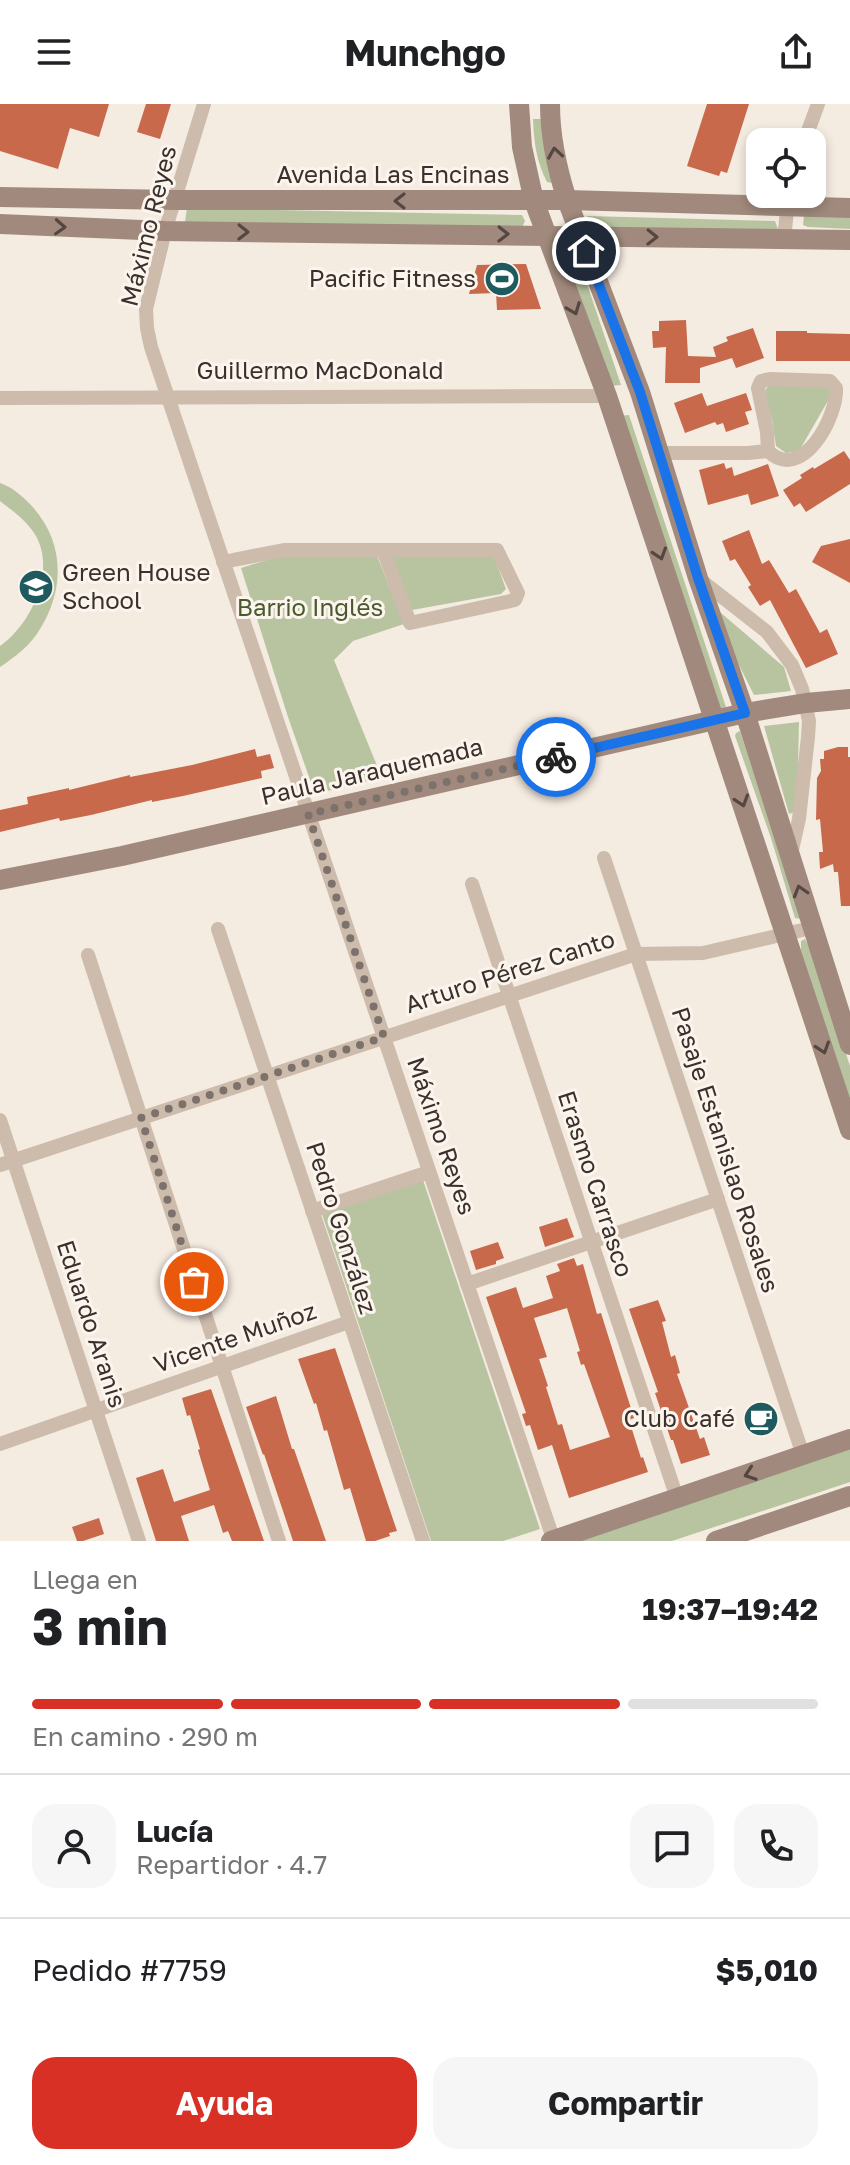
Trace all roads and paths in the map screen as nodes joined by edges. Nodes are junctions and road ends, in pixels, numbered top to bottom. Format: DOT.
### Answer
graph roads {
  1 [pos="204,104"];
  2 [pos="818,104"];
  3 [pos="519,107"];
  4 [pos="550,108"];
  5 [pos="809,128"];
  6 [pos="0,197"];
  7 [pos="40,198"];
  8 [pos="175,200"];
  9 [pos="567,200"];
  10 [pos="746,200"];
  11 [pos="534,201"];
  12 [pos="826,205"];
  13 [pos="787,208"];
  14 [pos="850,208"];
  15 [pos="0,224"];
  16 [pos="21,225"];
  17 [pos="165,231"];
  18 [pos="546,236"];
  19 [pos="580,237"];
  20 [pos="784,238"];
  21 [pos="850,240"];
  22 [pos="640,392"];
  23 [pos="607,396"];
  24 [pos="168,397"];
  25 [pos="0,398"];
  26 [pos="768,451"];
  27 [pos="659,453"];
  28 [pos="383,550"];
  29 [pos="223,562"];
  30 [pos="698,578"];
  31 [pos="850,699"];
  32 [pos="806,703"];
  33 [pos="745,713"];
  34 [pos="715,720"];
  35 [pos="308,814"];
  36 [pos="604,858"];
  37 [pos="790,858"];
  38 [pos="0,880"];
  39 [pos="472,884"];
  40 [pos="811,928"];
  41 [pos="218,929"];
  42 [pos="785,934"];
  43 [pos="636,954"];
  44 [pos="88,955"];
  45 [pos="509,996"];
  46 [pos="384,1037"];
  47 [pos="850,1045"];
  48 [pos="267,1076"];
  49 [pos="141,1118"];
  50 [pos="0,1120"];
  51 [pos="850,1130"];
  52 [pos="7,1162"];
  53 [pos="429,1172"];
  54 [pos="718,1199"];
  55 [pos="312,1211"];
  56 [pos="592,1242"];
  57 [pos="467,1284"];
  58 [pos="349,1322"];
  59 [pos="222,1366"];
  60 [pos="97,1410"];
  61 [pos="850,1439"];
  62 [pos="0,1444"];
  63 [pos="803,1455"];
  64 [pos="850,1496"];
  65 [pos="677,1498"];
  66 [pos="139,1541"];
  67 [pos="279,1541"];
  68 [pos="423,1541"];
  69 [pos="553,1541"];
  70 [pos="716,1541"];
  1 -- 8 [label="street, Máximo Reyes"];
  2 -- 5 [label="street"];
  3 -- 4 [label="street"];
  3 -- 11 [label="street"];
  9 -- 4 [label="street, one-way"];
  6 -- 7 [label="street, Avenida Las Encinas"];
  7 -- 8 [label="street, Avenida Las Encinas"];
  7 -- 16 [label="street"];
  11 -- 8 [label="street, Avenida Las Encinas, one-way"];
  8 -- 17 [label="street, Máximo Reyes"];
  9 -- 10 [label="street, Avenida Las Encinas"];
  9 -- 11 [label="street, Avenida Las Encinas"];
  9 -- 19 [label="street"];
  11 -- 18 [label="street"];
  12 -- 14 [label="street, Avenida Las Encinas"];
  13 -- 20 [label="street"];
  15 -- 16 [label="street"];
  16 -- 17 [label="street, one-way"];
  17 -- 18 [label="street, one-way"];
  17 -- 24 [label="street, Máximo Reyes"];
  18 -- 19 [label="street"];
  18 -- 23 [label="street, one-way"];
  19 -- 20 [label="street, one-way"];
  19 -- 22 [label="street"];
  20 -- 21 [label="street"];
  22 -- 23 [label="street, Guillermo MacDonald"];
  22 -- 27 [label="street"];
  23 -- 24 [label="street, Guillermo MacDonald"];
  23 -- 34 [label="street, one-way"];
  24 -- 25 [label="street, Guillermo MacDonald"];
  24 -- 29 [label="street, Máximo Reyes"];
  26 -- 26 [label="street"];
  26 -- 27 [label="street"];
  27 -- 30 [label="street"];
  28 -- 28 [label="street"];
  28 -- 29 [label="street"];
  29 -- 35 [label="street, Máximo Reyes"];
  30 -- 32 [label="street"];
  30 -- 33 [label="street"];
  31 -- 32 [label="street, Paula Jaraquemada"];
  32 -- 33 [label="street, Paula Jaraquemada"];
  32 -- 37 [label="street"];
  33 -- 34 [label="street, Paula Jaraquemada"];
  33 -- 37 [label="street"];
  34 -- 35 [label="street, Paula Jaraquemada"];
  34 -- 42 [label="street, one-way"];
  35 -- 38 [label="street, Paula Jaraquemada"];
  35 -- 46 [label="street, Máximo Reyes"];
  36 -- 43 [label="street, Pasaje Estanislao Rosales"];
  40 -- 37 [label="street, one-way"];
  39 -- 45 [label="street, Erasmo Carrasco"];
  40 -- 42 [label="street, Arturo Pérez Canto"];
  40 -- 47 [label="street"];
  41 -- 48 [label="street, Pedro González"];
  42 -- 43 [label="street, Arturo Pérez Canto"];
  42 -- 51 [label="street, one-way"];
  43 -- 45 [label="street, Arturo Pérez Canto"];
  43 -- 54 [label="street, Pasaje Estanislao Rosales"];
  44 -- 49 [label="street"];
  45 -- 46 [label="street, Arturo Pérez Canto"];
  45 -- 56 [label="street, Erasmo Carrasco"];
  46 -- 48 [label="street, Arturo Pérez Canto"];
  46 -- 53 [label="street, Máximo Reyes"];
  48 -- 49 [label="street, Arturo Pérez Canto"];
  48 -- 55 [label="street, Pedro González"];
  49 -- 52 [label="street, Arturo Pérez Canto"];
  49 -- 59 [label="street"];
  50 -- 52 [label="street, Eduardo Aranis"];
  52 -- 60 [label="street, Eduardo Aranis"];
  53 -- 55 [label="street"];
  53 -- 57 [label="street, Máximo Reyes"];
  54 -- 56 [label="street"];
  54 -- 63 [label="street, Pasaje Estanislao Rosales"];
  55 -- 58 [label="street, Pedro González"];
  56 -- 57 [label="street"];
  56 -- 65 [label="street, Erasmo Carrasco"];
  57 -- 69 [label="street, Máximo Reyes"];
  58 -- 59 [label="street, Vicente Muñoz"];
  58 -- 68 [label="street, Pedro González"];
  59 -- 60 [label="street, Vicente Muñoz"];
  59 -- 67 [label="street"];
  60 -- 62 [label="street, Vicente Muñoz"];
  60 -- 66 [label="street, Eduardo Aranis"];
  61 -- 63 [label="street"];
  63 -- 65 [label="street, one-way"];
  64 -- 70 [label="street"];
  65 -- 69 [label="street"];
}
